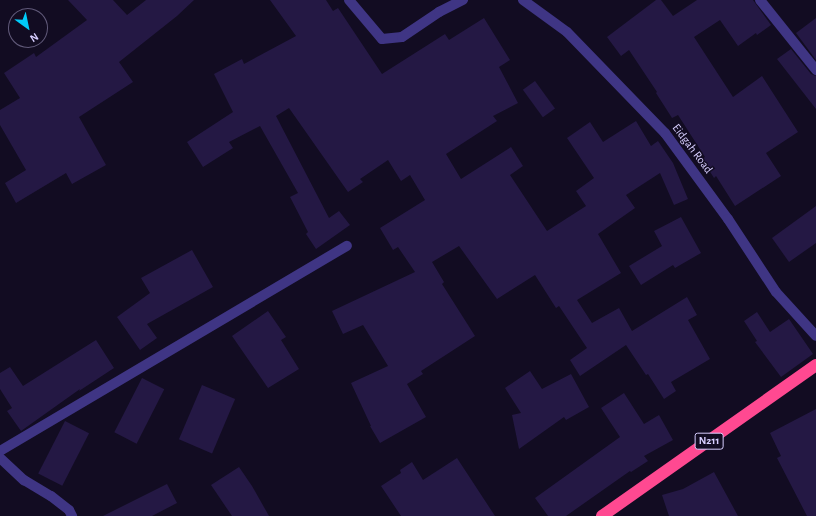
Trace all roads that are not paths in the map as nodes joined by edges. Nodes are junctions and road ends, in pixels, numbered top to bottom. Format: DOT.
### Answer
graph roads {
  1 [pos="349,0"];
  2 [pos="463,0"];
  3 [pos="523,0"];
  4 [pos="760,0"];
  5 [pos="816,70"];
  6 [pos="347,246"];
  7 [pos="816,336"];
  8 [pos="816,365"];
  9 [pos="0,451"];
  10 [pos="0,458"];
  11 [pos="72,516"];
  12 [pos="602,516"];
  1 -- 2 [label="street"];
  3 -- 7 [label="street, Eidgah Road"];
  4 -- 5 [label="street"];
  6 -- 9 [label="street"];
  8 -- 12 [label="highway, N211"];
  10 -- 11 [label="street"];
}
